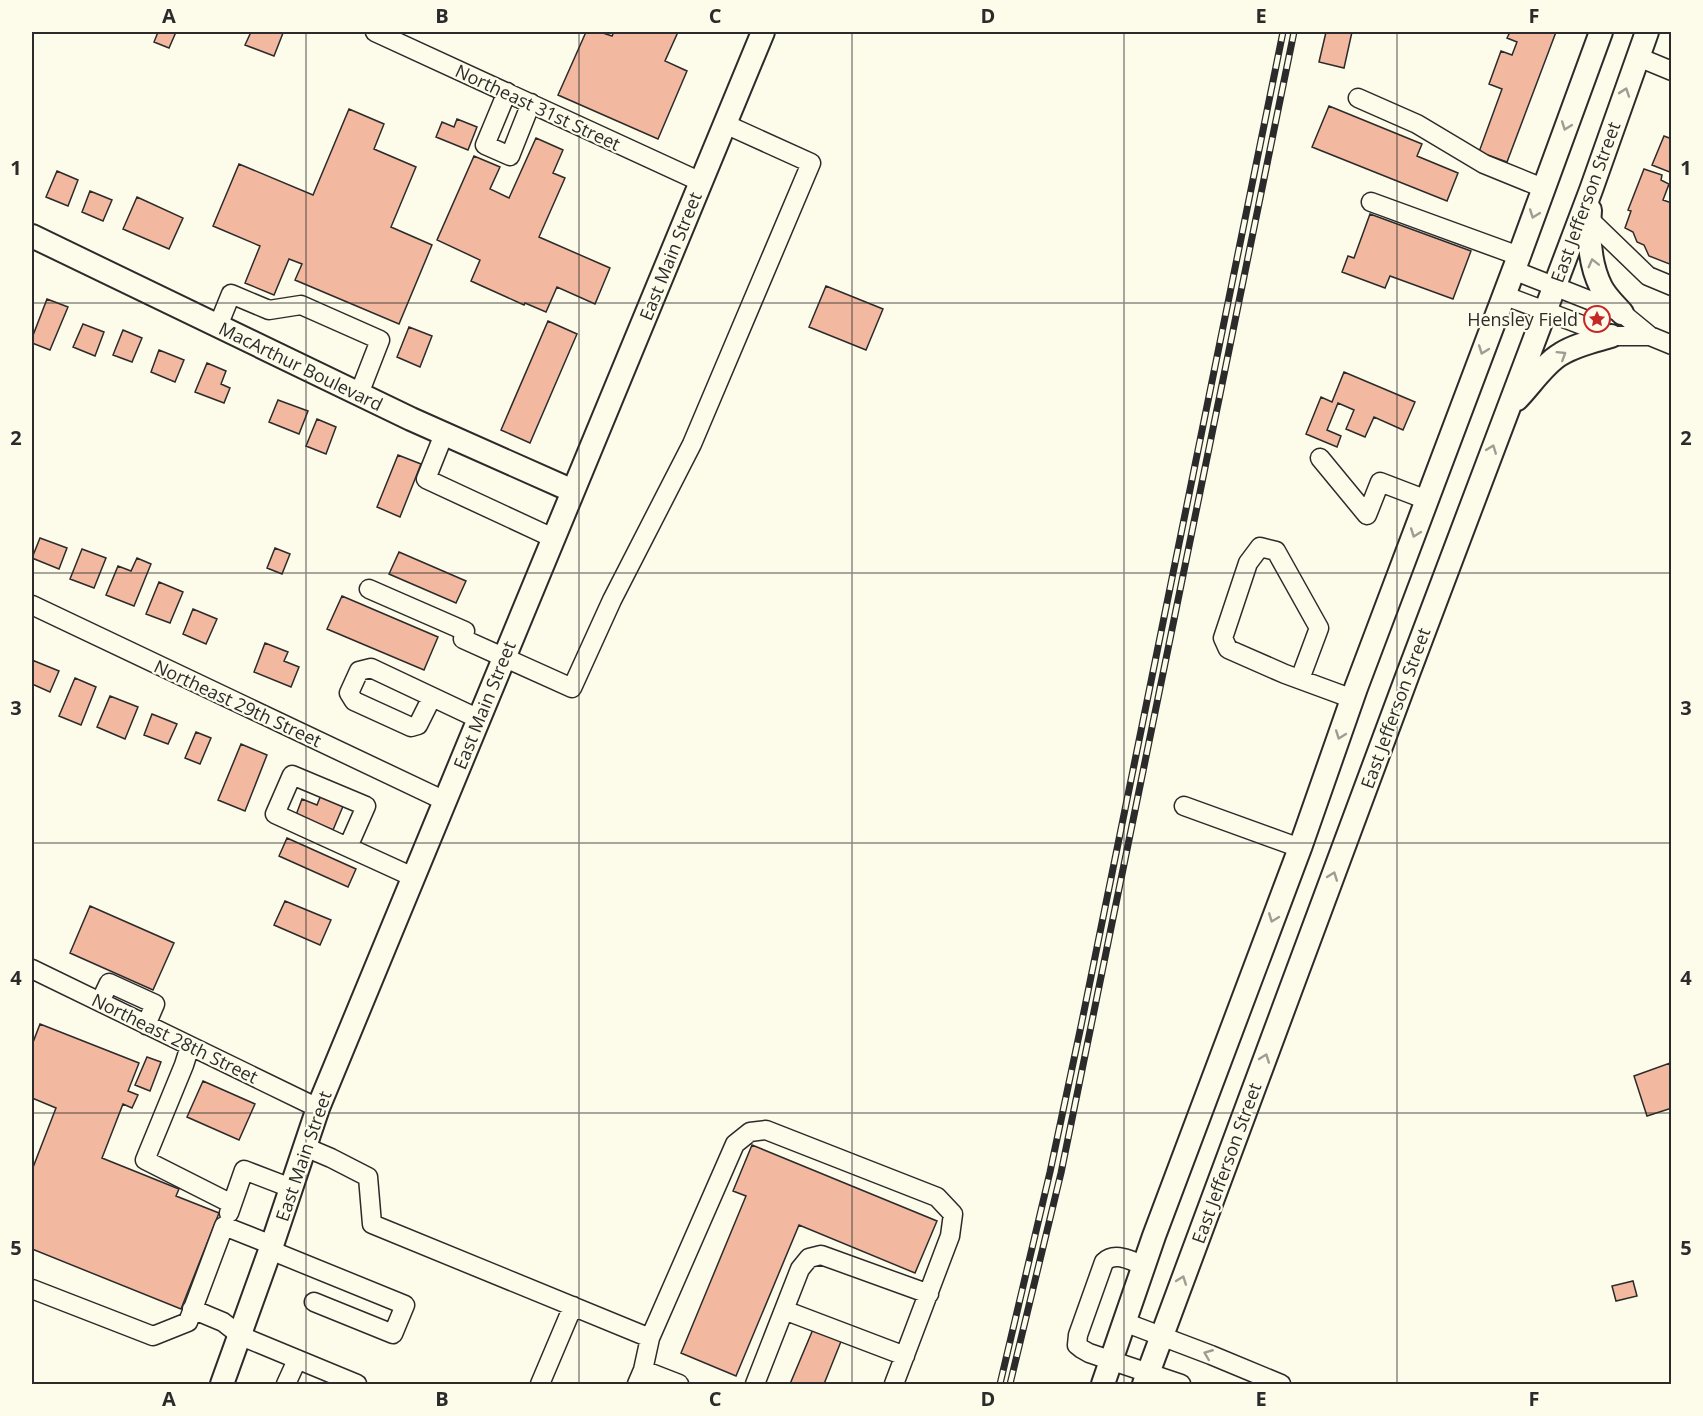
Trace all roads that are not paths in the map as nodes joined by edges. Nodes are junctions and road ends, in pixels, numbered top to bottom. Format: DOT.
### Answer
graph roads {
  1 [pos="375,32"];
  2 [pos="763,32"];
  3 [pos="1601,32"];
  4 [pos="1647,32"];
  5 [pos="1638,57"];
  6 [pos="1671,70"];
  7 [pos="507,92"];
  8 [pos="1358,98"];
  9 [pos="531,103"];
  10 [pos="724,124"];
  11 [pos="701,182"];
  12 [pos="1543,188"];
  13 [pos="1591,190"];
  14 [pos="1371,202"];
  15 [pos="1589,219"];
  16 [pos="32,236"];
  17 [pos="1516,263"];
  18 [pos="1555,285"];
  19 [pos="1671,286"];
  20 [pos="1503,295"];
  21 [pos="1545,311"];
  22 [pos="1622,313"];
  23 [pos="218,326"];
  24 [pos="1611,336"];
  25 [pos="1650,336"];
  26 [pos="1671,345"];
  27 [pos="359,394"];
  28 [pos="1507,412"];
  29 [pos="444,434"];
  30 [pos="1320,458"];
  31 [pos="573,491"];
  32 [pos="1427,500"];
  33 [pos="553,538"];
  34 [pos="369,589"];
  35 [pos="32,605"];
  36 [pos="504,657"];
  37 [pos="1302,675"];
  38 [pos="1354,694"];
  39 [pos="432,697"];
  40 [pos="478,719"];
  41 [pos="445,801"];
  42 [pos="1184,806"];
  43 [pos="348,847"];
  44 [pos="1300,848"];
  45 [pos="413,877"];
  46 [pos="32,969"];
  47 [pos="190,1046"];
  48 [pos="318,1108"];
  49 [pos="305,1147"];
  50 [pos="291,1188"];
  51 [pos="232,1204"];
  52 [pos="224,1226"];
  53 [pos="271,1247"];
  54 [pos="1143,1265"];
  55 [pos="32,1288"];
  56 [pos="929,1294"];
  57 [pos="314,1302"];
  58 [pos="573,1306"];
  59 [pos="192,1309"];
  60 [pos="784,1310"];
  61 [pos="1124,1322"];
  62 [pos="1162,1335"];
  63 [pos="240,1336"];
  64 [pos="650,1338"];
  65 [pos="905,1356"];
  66 [pos="297,1360"];
  67 [pos="1112,1360"];
  68 [pos="1238,1376"];
  69 [pos="640,1377"];
  70 [pos="1146,1379"];
  71 [pos="222,1384"];
  72 [pos="286,1384"];
  73 [pos="357,1384"];
  74 [pos="540,1384"];
  75 [pos="679,1384"];
  76 [pos="755,1384"];
  77 [pos="894,1384"];
  78 [pos="1103,1384"];
  79 [pos="1181,1384"];
  80 [pos="1281,1384"];
  1 -- 7 [label="street, Northeast 31st Street"];
  2 -- 10 [label="main road, East Main Street"];
  3 -- 12 [label="main road, one-way"];
  4 -- 5 [label="main road, East Jefferson Street"];
  5 -- 6 [label="street"];
  13 -- 5 [label="main road, East Jefferson Street, one-way"];
  7 -- 9 [label="street, Northeast 31st Street"];
  7 -- 9 [label="street"];
  8 -- 12 [label="street"];
  9 -- 11 [label="street, Northeast 31st Street"];
  10 -- 11 [label="main road, East Main Street"];
  10 -- 36 [label="street"];
  11 -- 31 [label="main road, East Main Street"];
  12 -- 17 [label="main road, one-way"];
  13 -- 15 [label="main road"];
  13 -- 18 [label="main road, East Jefferson Street"];
  14 -- 17 [label="street"];
  15 -- 19 [label="street"];
  22 -- 15 [label="main road, one-way"];
  16 -- 23 [label="main road, MacArthur Boulevard"];
  17 -- 18 [label="street"];
  17 -- 20 [label="main road"];
  18 -- 21 [label="main road, East Jefferson Street"];
  18 -- 22 [label="street"];
  20 -- 21 [label="street"];
  20 -- 32 [label="main road, one-way"];
  21 -- 24 [label="street"];
  21 -- 28 [label="main road, East Jefferson Street"];
  22 -- 25 [label="street"];
  23 -- 27 [label="main road, MacArthur Boulevard"];
  23 -- 27 [label="street"];
  24 -- 25 [label="street"];
  28 -- 24 [label="main road, one-way"];
  25 -- 26 [label="street"];
  27 -- 29 [label="main road, MacArthur Boulevard"];
  62 -- 28 [label="main road, East Jefferson Street, one-way"];
  29 -- 31 [label="main road, MacArthur Boulevard"];
  29 -- 33 [label="street"];
  30 -- 32 [label="street"];
  31 -- 33 [label="main road, East Main Street"];
  32 -- 38 [label="main road, one-way"];
  33 -- 36 [label="main road, East Main Street"];
  34 -- 36 [label="street"];
  35 -- 41 [label="street, Northeast 29th Street"];
  36 -- 40 [label="main road, East Main Street"];
  37 -- 37 [label="street"];
  37 -- 38 [label="street"];
  38 -- 44 [label="main road, one-way"];
  39 -- 40 [label="street"];
  40 -- 41 [label="main road, East Main Street"];
  41 -- 45 [label="main road, East Main Street"];
  42 -- 44 [label="street"];
  43 -- 43 [label="street"];
  43 -- 45 [label="street"];
  44 -- 54 [label="main road, one-way"];
  45 -- 48 [label="main road, East Main Street"];
  46 -- 47 [label="street, Northeast 28th Street"];
  47 -- 48 [label="street, Northeast 28th Street"];
  47 -- 51 [label="street"];
  48 -- 49 [label="main road, East Main Street"];
  49 -- 50 [label="main road, East Main Street"];
  49 -- 58 [label="street"];
  50 -- 51 [label="street"];
  50 -- 53 [label="main road, East Main Street"];
  51 -- 52 [label="street"];
  52 -- 53 [label="street"];
  52 -- 59 [label="street"];
  53 -- 57 [label="street"];
  53 -- 63 [label="main road, East Main Street"];
  54 -- 61 [label="main road"];
  54 -- 67 [label="street"];
  55 -- 59 [label="street"];
  56 -- 60 [label="street"];
  56 -- 64 [label="street"];
  56 -- 65 [label="street"];
  58 -- 64 [label="street"];
  58 -- 74 [label="street"];
  59 -- 63 [label="street"];
  60 -- 65 [label="street"];
  60 -- 76 [label="street"];
  61 -- 62 [label="street"];
  61 -- 67 [label="main road"];
  68 -- 62 [label="street, one-way"];
  62 -- 70 [label="main road, East Jefferson Street"];
  63 -- 66 [label="street"];
  63 -- 71 [label="main road, East Main Street"];
  64 -- 69 [label="street"];
  65 -- 77 [label="street"];
  66 -- 72 [label="street"];
  66 -- 73 [label="street"];
  67 -- 70 [label="street"];
  67 -- 78 [label="main road"];
  68 -- 80 [label="street"];
  69 -- 75 [label="street"];
  70 -- 79 [label="street"];
}
